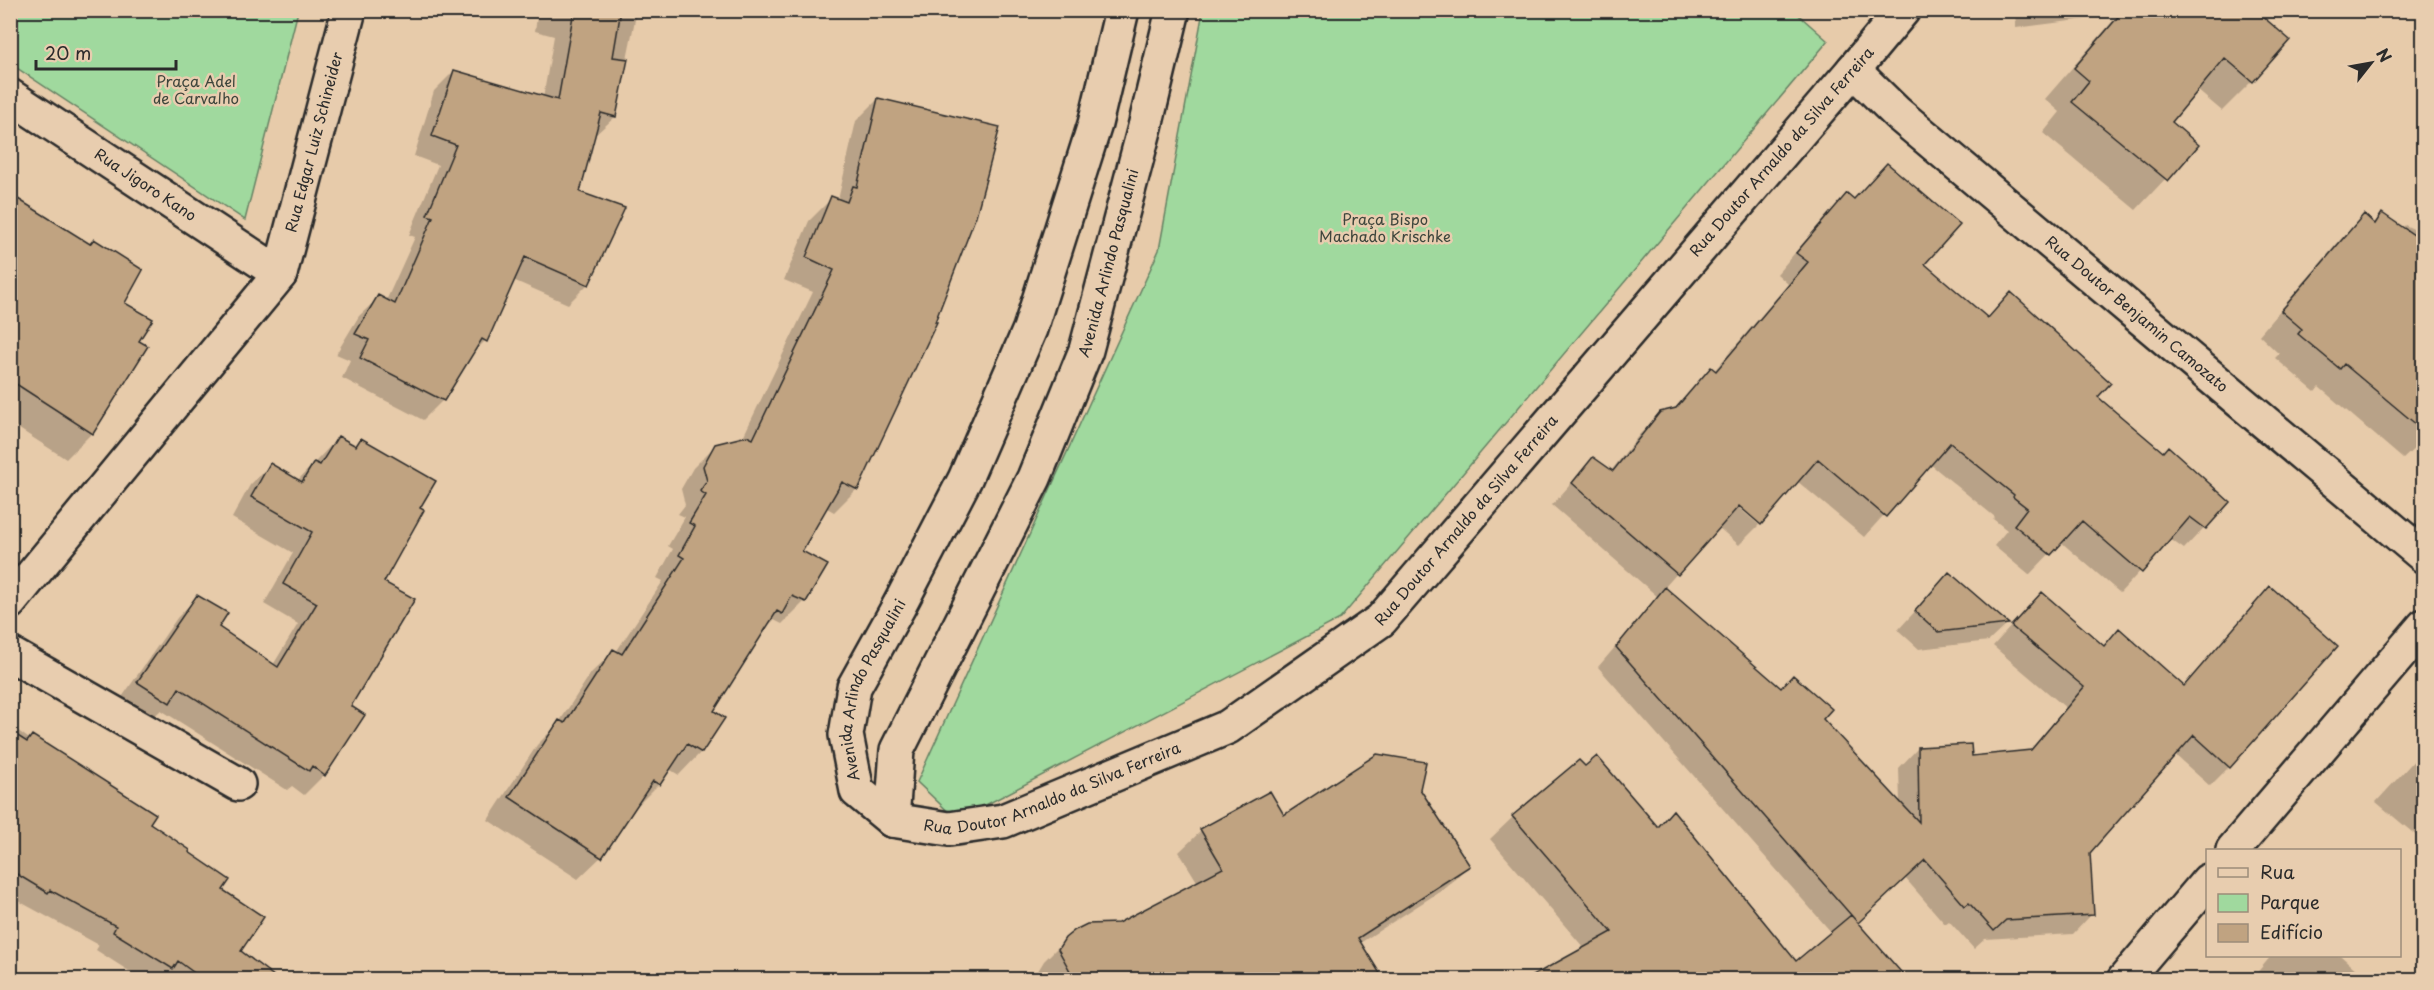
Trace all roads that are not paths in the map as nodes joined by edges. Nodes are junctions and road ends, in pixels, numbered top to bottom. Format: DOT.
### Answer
graph roads {
  1 [pos="349,10"];
  2 [pos="1122,10"];
  3 [pos="1173,10"];
  4 [pos="1903,10"];
  5 [pos="1853,70"];
  6 [pos="10,96"];
  7 [pos="280,274"];
  8 [pos="2424,556"];
  9 [pos="10,602"];
  10 [pos="2424,626"];
  11 [pos="10,654"];
  12 [pos="238,784"];
  13 [pos="892,820"];
  14 [pos="2234,849"];
  15 [pos="2206,883"];
  16 [pos="2124,980"];
  1 -- 7 [label="street, Rua Edgar Luiz Schineider"];
  2 -- 13 [label="street, Avenida Arlindo Pasqualini"];
  3 -- 13 [label="street, Avenida Arlindo Pasqualini"];
  4 -- 5 [label="street, Rua Doutor Arnaldo da Silva Ferreira"];
  5 -- 8 [label="street, Rua Doutor Benjamin Camozato"];
  5 -- 13 [label="street, Rua Doutor Arnaldo da Silva Ferreira"];
  6 -- 7 [label="street, Rua Jigoro Kano"];
  7 -- 9 [label="street"];
  10 -- 14 [label="street"];
  11 -- 12 [label="street"];
  15 -- 16 [label="street"];
}
